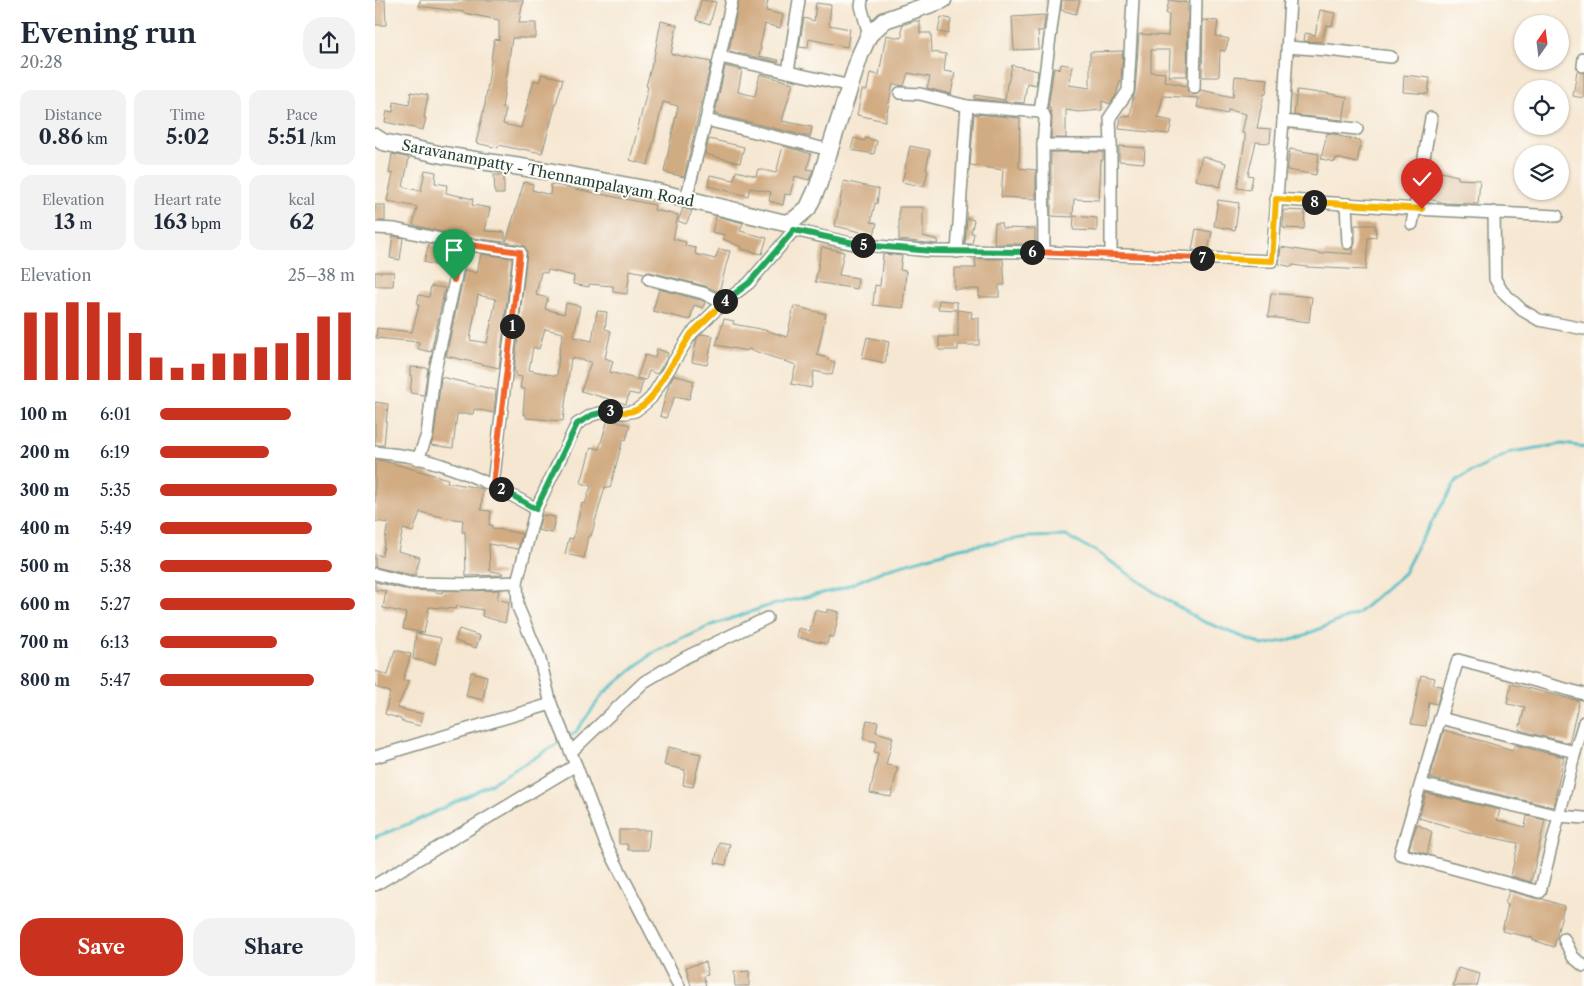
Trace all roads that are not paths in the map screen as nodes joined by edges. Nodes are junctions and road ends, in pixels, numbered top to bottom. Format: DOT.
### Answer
graph roads {
  1 [pos="732,0"];
  2 [pos="799,0"];
  3 [pos="862,0"];
  4 [pos="943,0"];
  5 [pos="1055,0"];
  6 [pos="1133,0"];
  7 [pos="1196,0"];
  8 [pos="1290,0"];
  9 [pos="869,34"];
  10 [pos="1287,47"];
  11 [pos="720,57"];
  12 [pos="1391,58"];
  13 [pos="788,72"];
  14 [pos="851,86"];
  15 [pos="1194,88"];
  16 [pos="900,93"];
  17 [pos="967,106"];
  18 [pos="1040,112"];
  19 [pos="1431,118"];
  20 [pos="706,120"];
  21 [pos="1283,121"];
  22 [pos="1357,129"];
  23 [pos="375,137"];
  24 [pos="1043,145"];
  25 [pos="1111,145"];
  26 [pos="830,150"];
  27 [pos="686,199"];
  28 [pos="1276,199"];
  29 [pos="1345,204"];
  30 [pos="1414,209"];
  31 [pos="1494,212"];
  32 [pos="1557,216"];
  33 [pos="1412,224"];
  34 [pos="794,225"];
  35 [pos="375,228"];
  36 [pos="1348,242"];
  37 [pos="463,244"];
  38 [pos="957,252"];
  39 [pos="1044,252"];
  40 [pos="1111,255"];
  41 [pos="649,279"];
  42 [pos="723,303"];
  43 [pos="1584,329"];
  44 [pos="375,452"];
  45 [pos="418,459"];
  46 [pos="493,485"];
  47 [pos="536,509"];
  48 [pos="375,574"];
  49 [pos="517,582"];
  50 [pos="767,618"];
  51 [pos="1584,694"];
  52 [pos="551,704"];
  53 [pos="1440,718"];
  54 [pos="1584,722"];
  55 [pos="570,752"];
  56 [pos="1575,752"];
  57 [pos="375,757"];
  58 [pos="576,765"];
  59 [pos="1421,784"];
  60 [pos="1559,816"];
  61 [pos="1584,818"];
  62 [pos="375,885"];
  63 [pos="1564,939"];
  64 [pos="1584,966"];
  65 [pos="679,986"];
  1 -- 11 [label="street"];
  2 -- 13 [label="street"];
  3 -- 9 [label="street"];
  4 -- 9 [label="main road"];
  5 -- 18 [label="street"];
  6 -- 25 [label="street"];
  7 -- 15 [label="street"];
  8 -- 10 [label="street"];
  9 -- 14 [label="main road"];
  10 -- 12 [label="street"];
  10 -- 21 [label="street"];
  11 -- 13 [label="street"];
  11 -- 20 [label="street"];
  13 -- 14 [label="street"];
  14 -- 26 [label="main road"];
  16 -- 17 [label="street"];
  17 -- 18 [label="street"];
  17 -- 38 [label="street"];
  18 -- 24 [label="street"];
  19 -- 30 [label="street"];
  20 -- 26 [label="street"];
  20 -- 27 [label="street"];
  21 -- 22 [label="street"];
  21 -- 28 [label="street"];
  23 -- 27 [label="main road, Saravanampatty - Thennampalayam Road"];
  24 -- 25 [label="street"];
  24 -- 39 [label="street"];
  25 -- 40 [label="street"];
  26 -- 34 [label="main road"];
  27 -- 34 [label="main road, Saravanampatty - Thennampalayam Road"];
  28 -- 29 [label="street"];
  28 -- 40 [label="street"];
  29 -- 30 [label="street"];
  29 -- 36 [label="street"];
  30 -- 31 [label="street"];
  30 -- 33 [label="street"];
  31 -- 32 [label="street"];
  31 -- 43 [label="street"];
  34 -- 38 [label="street"];
  34 -- 42 [label="street"];
  35 -- 37 [label="street"];
  37 -- 45 [label="street"];
  37 -- 46 [label="street"];
  38 -- 39 [label="street"];
  39 -- 40 [label="street"];
  41 -- 42 [label="street"];
  42 -- 47 [label="street"];
  44 -- 45 [label="street"];
  45 -- 46 [label="street"];
  46 -- 47 [label="street"];
  47 -- 49 [label="street"];
  48 -- 49 [label="street"];
  49 -- 52 [label="street"];
  50 -- 55 [label="street"];
  51 -- 53 [label="street"];
  52 -- 55 [label="street"];
  52 -- 57 [label="street"];
  53 -- 56 [label="street"];
  53 -- 59 [label="street"];
  54 -- 56 [label="street"];
  55 -- 58 [label="street"];
  56 -- 60 [label="street"];
  58 -- 62 [label="street"];
  58 -- 65 [label="street"];
  59 -- 60 [label="street"];
  59 -- 60 [label="street"];
  60 -- 61 [label="street"];
  63 -- 64 [label="street"];
}
